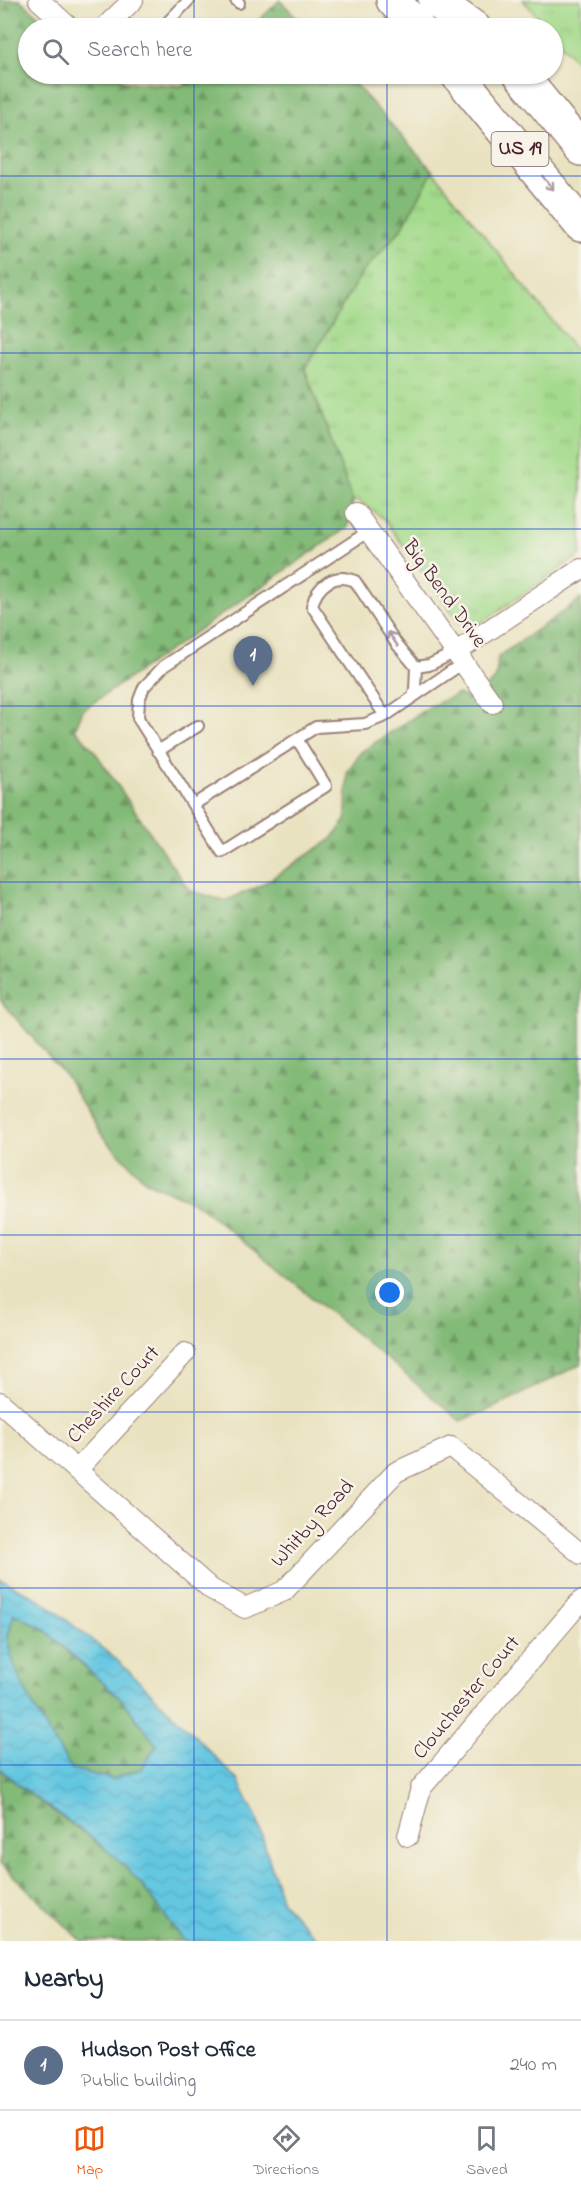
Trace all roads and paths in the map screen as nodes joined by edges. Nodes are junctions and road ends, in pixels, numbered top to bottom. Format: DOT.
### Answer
graph roads {
  1 [pos="39,0"];
  2 [pos="133,0"];
  3 [pos="189,0"];
  4 [pos="393,0"];
  5 [pos="435,0"];
  6 [pos="457,0"];
  7 [pos="59,18"];
  8 [pos="121,18"];
  9 [pos="172,18"];
  10 [pos="409,18"];
  11 [pos="460,18"];
  12 [pos="473,18"];
  13 [pos="465,84"];
  14 [pos="528,84"];
  15 [pos="581,149"];
  16 [pos="581,225"];
  17 [pos="356,513"];
  18 [pos="369,531"];
  19 [pos="581,568"];
  20 [pos="459,657"];
  21 [pos="416,667"];
  22 [pos="413,697"];
  23 [pos="492,703"];
  24 [pos="385,716"];
  25 [pos="198,726"];
  26 [pos="297,739"];
  27 [pos="158,751"];
  28 [pos="193,805"];
  29 [pos="185,1353"];
  30 [pos="0,1402"];
  31 [pos="78,1469"];
  32 [pos="581,1554"];
  33 [pos="581,1601"];
  34 [pos="408,1836"];
  1 -- 7 [label="street"];
  2 -- 8 [label="street"];
  3 -- 9 [label="lane"];
  4 -- 10 [label="highway"];
  5 -- 11 [label="highway"];
  6 -- 12 [label="highway"];
  13 -- 16 [label="highway, US 19, one-way"];
  14 -- 15 [label="highway, US 19"];
  17 -- 18 [label="street, Big Bend Drive"];
  18 -- 20 [label="street, Big Bend Drive"];
  18 -- 27 [label="lane"];
  19 -- 20 [label="street"];
  20 -- 21 [label="lane"];
  20 -- 22 [label="lane"];
  20 -- 23 [label="street, Big Bend Drive"];
  21 -- 22 [label="lane"];
  21 -- 24 [label="lane, one-way"];
  22 -- 24 [label="lane"];
  24 -- 26 [label="lane"];
  25 -- 27 [label="lane"];
  26 -- 28 [label="lane"];
  26 -- 28 [label="lane"];
  27 -- 28 [label="lane"];
  29 -- 31 [label="street, Cheshire Court"];
  30 -- 31 [label="street, Whitby Road"];
  31 -- 32 [label="street, Whitby Road"];
  33 -- 34 [label="street, Clouchester Court"];
}
